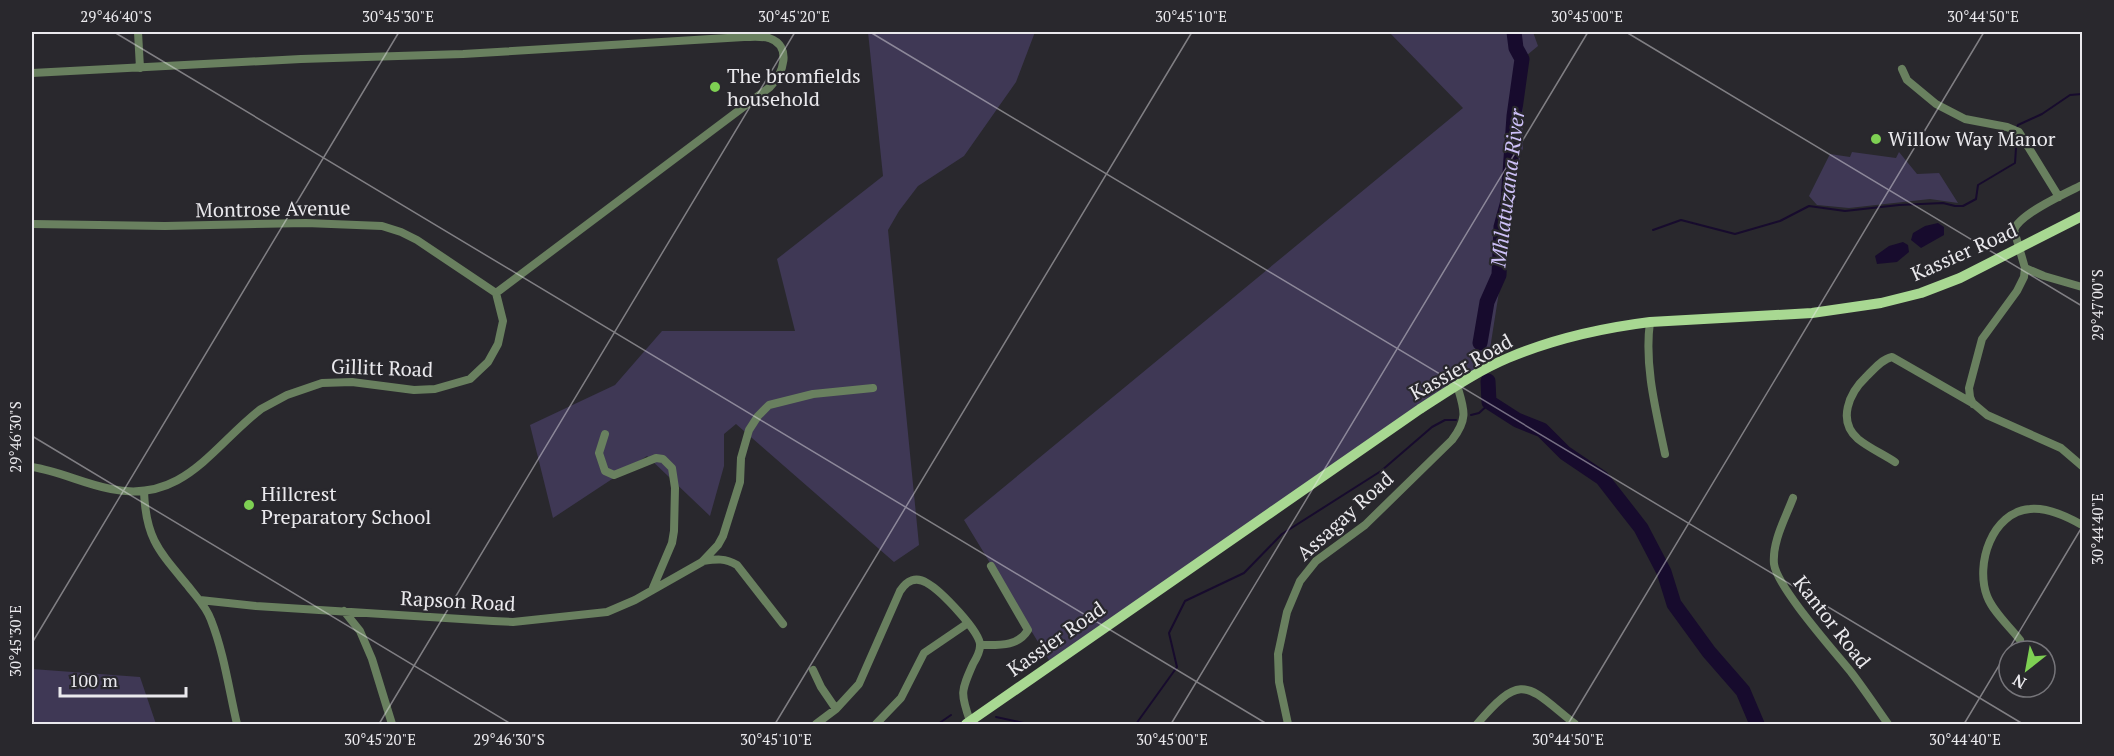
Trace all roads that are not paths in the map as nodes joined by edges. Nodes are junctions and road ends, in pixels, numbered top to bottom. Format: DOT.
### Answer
graph roads {
  1 [pos="138,32"];
  2 [pos="140,68"];
  3 [pos="1902,69"];
  4 [pos="32,73"];
  5 [pos="2082,185"];
  6 [pos="2059,197"];
  7 [pos="2082,216"];
  8 [pos="32,224"];
  9 [pos="2018,249"];
  10 [pos="2025,268"];
  11 [pos="2082,287"];
  12 [pos="496,293"];
  13 [pos="1650,322"];
  14 [pos="1457,385"];
  15 [pos="873,388"];
  16 [pos="1974,404"];
  17 [pos="605,434"];
  18 [pos="1665,454"];
  19 [pos="1895,462"];
  20 [pos="2082,466"];
  21 [pos="32,467"];
  22 [pos="144,492"];
  23 [pos="1792,498"];
  24 [pos="2082,525"];
  25 [pos="702,561"];
  26 [pos="991,566"];
  27 [pos="651,591"];
  28 [pos="200,600"];
  29 [pos="344,611"];
  30 [pos="968,623"];
  31 [pos="783,624"];
  32 [pos="2019,639"];
  33 [pos="981,645"];
  34 [pos="813,670"];
  35 [pos="836,709"];
  36 [pos="968,723"];
  37 [pos="237,724"];
  38 [pos="392,724"];
  39 [pos="816,724"];
  40 [pos="876,724"];
  41 [pos="1288,724"];
  42 [pos="1477,724"];
  43 [pos="1575,724"];
  44 [pos="1888,724"];
  1 -- 2 [label="street"];
  2 -- 4 [label="street"];
  2 -- 12 [label="street"];
  3 -- 6 [label="street"];
  5 -- 6 [label="street"];
  6 -- 9 [label="street"];
  7 -- 9 [label="main road, Kassier Road"];
  8 -- 12 [label="street, Montrose Avenue"];
  9 -- 10 [label="street"];
  9 -- 13 [label="main road, Kassier Road"];
  10 -- 11 [label="street"];
  10 -- 16 [label="street"];
  12 -- 22 [label="street, Gillitt Road"];
  13 -- 14 [label="main road, Kassier Road"];
  13 -- 18 [label="street"];
  14 -- 36 [label="main road, Kassier Road"];
  14 -- 41 [label="street, Assagay Road"];
  15 -- 25 [label="street, Rapson Road"];
  16 -- 19 [label="street"];
  16 -- 20 [label="street"];
  17 -- 27 [label="street"];
  21 -- 22 [label="street, Gillitt Road"];
  22 -- 28 [label="street"];
  23 -- 44 [label="street, Kantor Road"];
  24 -- 32 [label="street"];
  25 -- 27 [label="street, Rapson Road"];
  25 -- 31 [label="street"];
  26 -- 33 [label="street"];
  27 -- 29 [label="street, Rapson Road"];
  28 -- 29 [label="street, Rapson Road"];
  28 -- 37 [label="street"];
  29 -- 38 [label="street"];
  30 -- 33 [label="street"];
  30 -- 35 [label="street"];
  30 -- 40 [label="street"];
  33 -- 36 [label="street"];
  34 -- 35 [label="street"];
  35 -- 39 [label="street"];
  42 -- 43 [label="street"];
}
